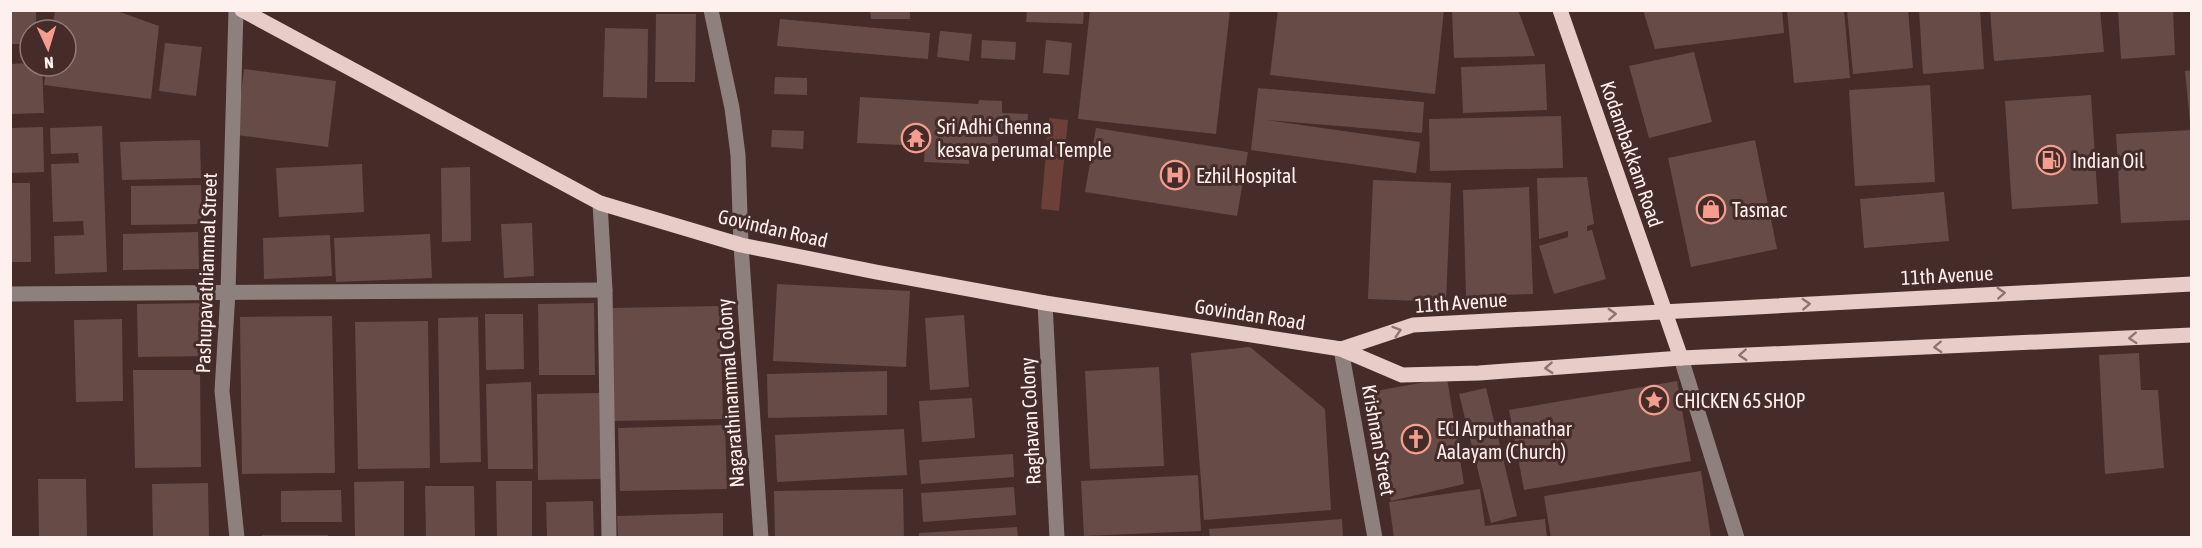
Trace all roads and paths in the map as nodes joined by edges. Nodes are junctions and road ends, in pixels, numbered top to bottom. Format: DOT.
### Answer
graph roads {
  1 [pos="236,10"];
  2 [pos="242,10"];
  3 [pos="711,10"];
  4 [pos="1560,10"];
  5 [pos="600,203"];
  6 [pos="741,245"];
  7 [pos="2192,284"];
  8 [pos="604,290"];
  9 [pos="228,292"];
  10 [pos="10,294"];
  11 [pos="1045,303"];
  12 [pos="1665,311"];
  13 [pos="2192,335"];
  14 [pos="1341,349"];
  15 [pos="1681,358"];
  16 [pos="237,537"];
  17 [pos="609,537"];
  18 [pos="761,537"];
  19 [pos="1057,537"];
  20 [pos="1375,537"];
  21 [pos="1737,537"];
  1 -- 9 [label="street, Pashupavathiammal Street"];
  2 -- 5 [label="main road, Govindan Road"];
  3 -- 6 [label="street, Nagarathinammal Colony"];
  4 -- 12 [label="main road, Kodambakkam Road"];
  5 -- 6 [label="main road, Govindan Road"];
  5 -- 8 [label="street"];
  6 -- 11 [label="main road, Govindan Road"];
  6 -- 18 [label="street, Nagarathinammal Colony"];
  12 -- 7 [label="main road, 11th Avenue, one-way"];
  8 -- 9 [label="street"];
  8 -- 17 [label="street"];
  9 -- 10 [label="street"];
  9 -- 16 [label="street, Pashupavathiammal Street"];
  11 -- 14 [label="main road, Govindan Road"];
  11 -- 19 [label="street, Raghavan Colony"];
  14 -- 12 [label="main road, 11th Avenue, one-way"];
  12 -- 15 [label="main road, Kodambakkam Road"];
  13 -- 15 [label="main road, one-way"];
  15 -- 14 [label="main road, one-way"];
  14 -- 20 [label="street, Krishnan Street"];
  15 -- 21 [label="street"];
}
